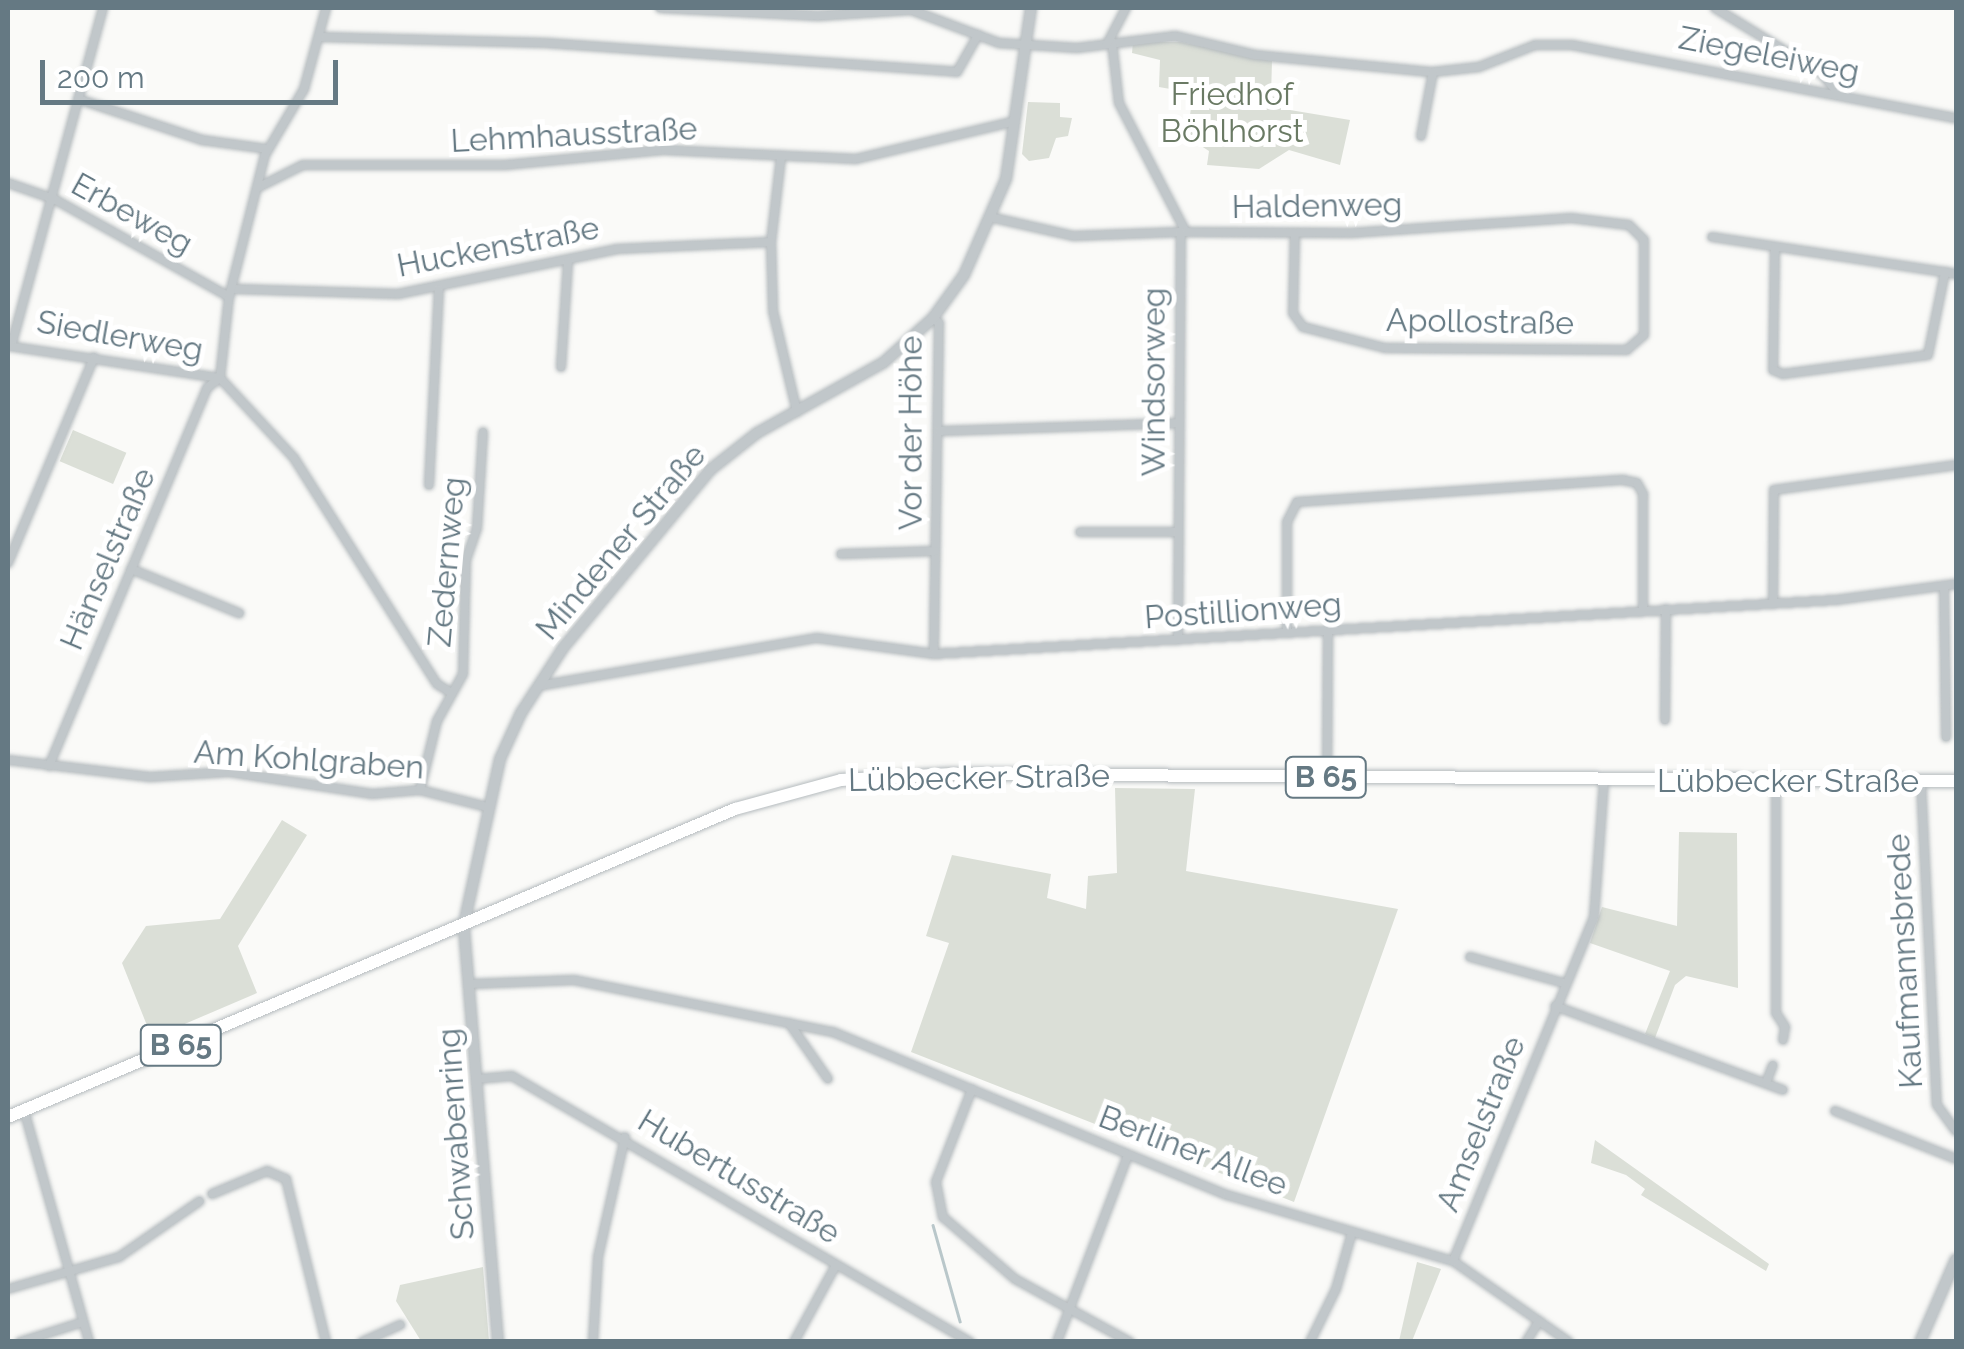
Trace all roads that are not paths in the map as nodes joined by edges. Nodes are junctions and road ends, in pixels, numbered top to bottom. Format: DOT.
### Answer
graph roads {
  1 [pos="102,8"];
  2 [pos="326,8"];
  3 [pos="660,8"];
  4 [pos="1032,8"];
  5 [pos="1126,8"];
  6 [pos="1715,8"];
  7 [pos="978,36"];
  8 [pos="321,38"];
  9 [pos="1110,43"];
  10 [pos="1022,46"];
  11 [pos="1433,72"];
  12 [pos="1839,94"];
  13 [pos="78,100"];
  14 [pos="1956,118"];
  15 [pos="1015,121"];
  16 [pos="1421,136"];
  17 [pos="268,149"];
  18 [pos="781,157"];
  19 [pos="8,183"];
  20 [pos="257,188"];
  21 [pos="54,199"];
  22 [pos="994,218"];
  23 [pos="1183,232"];
  24 [pos="1294,232"];
  25 [pos="1640,232"];
  26 [pos="1712,236"];
  27 [pos="771,242"];
  28 [pos="1776,247"];
  29 [pos="568,260"];
  30 [pos="1945,272"];
  31 [pos="1956,274"];
  32 [pos="439,290"];
  33 [pos="232,293"];
  34 [pos="933,318"];
  35 [pos="10,344"];
  36 [pos="94,357"];
  37 [pos="561,367"];
  38 [pos="220,378"];
  39 [pos="797,412"];
  40 [pos="1179,423"];
  41 [pos="939,431"];
  42 [pos="483,432"];
  43 [pos="1956,465"];
  44 [pos="429,484"];
  45 [pos="1080,532"];
  46 [pos="1178,532"];
  47 [pos="935,551"];
  48 [pos="842,554"];
  49 [pos="8,564"];
  50 [pos="131,569"];
  51 [pos="1956,584"];
  52 [pos="1944,586"];
  53 [pos="1772,603"];
  54 [pos="1666,608"];
  55 [pos="1643,610"];
  56 [pos="239,613"];
  57 [pos="1328,630"];
  58 [pos="1287,632"];
  59 [pos="1178,640"];
  60 [pos="934,654"];
  61 [pos="538,686"];
  62 [pos="450,692"];
  63 [pos="1665,720"];
  64 [pos="1946,737"];
  65 [pos="8,760"];
  66 [pos="48,766"];
  67 [pos="1328,777"];
  68 [pos="1604,780"];
  69 [pos="1776,781"];
  70 [pos="1956,781"];
  71 [pos="1921,782"];
  72 [pos="420,790"];
  73 [pos="487,807"];
  74 [pos="464,924"];
  75 [pos="1470,956"];
  76 [pos="1564,983"];
  77 [pos="471,984"];
  78 [pos="1555,1006"];
  79 [pos="789,1022"];
  80 [pos="1783,1040"];
  81 [pos="1773,1065"];
  82 [pos="478,1079"];
  83 [pos="828,1079"];
  84 [pos="1766,1083"];
  85 [pos="972,1089"];
  86 [pos="1783,1090"];
  87 [pos="24,1110"];
  88 [pos="1836,1111"];
  89 [pos="8,1118"];
  90 [pos="1956,1131"];
  91 [pos="625,1136"];
  92 [pos="1128,1155"];
  93 [pos="1956,1158"];
  94 [pos="212,1194"];
  95 [pos="200,1201"];
  96 [pos="1352,1236"];
  97 [pos="1956,1259"];
  98 [pos="1453,1261"];
  99 [pos="836,1265"];
  100 [pos="74,1272"];
  101 [pos="8,1289"];
  102 [pos="1070,1308"];
  103 [pos="1540,1320"];
  104 [pos="83,1322"];
  105 [pos="400,1324"];
  106 [pos="20,1342"];
  107 [pos="89,1342"];
  108 [pos="326,1342"];
  109 [pos="362,1342"];
  110 [pos="498,1342"];
  111 [pos="593,1342"];
  112 [pos="794,1342"];
  113 [pos="970,1342"];
  114 [pos="1057,1342"];
  115 [pos="1130,1342"];
  116 [pos="1310,1342"];
  117 [pos="1526,1342"];
  118 [pos="1569,1342"];
  119 [pos="1920,1342"];
  1 -- 13 [label="street, Siedlerweg"];
  2 -- 8 [label="street"];
  3 -- 7 [label="street, Ziegeleiweg"];
  4 -- 10 [label="street, Mindener Straße"];
  5 -- 9 [label="street"];
  6 -- 12 [label="street"];
  7 -- 8 [label="street"];
  7 -- 10 [label="street, Ziegeleiweg"];
  8 -- 17 [label="street"];
  9 -- 10 [label="street, Ziegeleiweg"];
  9 -- 11 [label="street, Ziegeleiweg"];
  9 -- 23 [label="street, Windsorweg"];
  10 -- 15 [label="street, Mindener Straße"];
  11 -- 12 [label="street, Ziegeleiweg"];
  11 -- 16 [label="street"];
  12 -- 14 [label="street, Ziegeleiweg"];
  13 -- 17 [label="street"];
  13 -- 21 [label="street, Siedlerweg"];
  15 -- 18 [label="street, Lehmhausstraße"];
  15 -- 22 [label="street, Mindener Straße"];
  17 -- 20 [label="street"];
  18 -- 20 [label="street, Lehmhausstraße"];
  18 -- 27 [label="street"];
  19 -- 21 [label="street, Erbeweg"];
  20 -- 33 [label="street"];
  21 -- 33 [label="street, Erbeweg"];
  21 -- 35 [label="street, Siedlerweg"];
  22 -- 23 [label="street, Haldenweg"];
  22 -- 34 [label="street, Mindener Straße"];
  23 -- 24 [label="street, Haldenweg"];
  23 -- 40 [label="street, Windsorweg"];
  24 -- 25 [label="street, Haldenweg"];
  24 -- 25 [label="street, Apollostraße"];
  26 -- 28 [label="street"];
  27 -- 29 [label="street, Huckenstraße"];
  27 -- 39 [label="street"];
  28 -- 30 [label="street"];
  28 -- 30 [label="street"];
  29 -- 32 [label="street, Huckenstraße"];
  29 -- 37 [label="street"];
  30 -- 31 [label="street"];
  32 -- 33 [label="street, Huckenstraße"];
  32 -- 44 [label="street"];
  33 -- 38 [label="street"];
  34 -- 39 [label="street, Mindener Straße"];
  34 -- 41 [label="street, Vor der Höhe"];
  35 -- 36 [label="street, Siedlerweg"];
  36 -- 38 [label="street, Siedlerweg"];
  36 -- 49 [label="street"];
  38 -- 50 [label="street, Hänselstraße"];
  38 -- 62 [label="street"];
  39 -- 61 [label="street, Mindener Straße"];
  40 -- 41 [label="street"];
  40 -- 46 [label="street, Windsorweg"];
  41 -- 47 [label="street, Vor der Höhe"];
  42 -- 62 [label="street, Zedernweg"];
  43 -- 53 [label="street"];
  45 -- 46 [label="street"];
  46 -- 59 [label="street, Windsorweg"];
  47 -- 48 [label="street, Vor der Höhe"];
  47 -- 60 [label="street, Vor der Höhe"];
  50 -- 56 [label="street"];
  50 -- 66 [label="street, Hänselstraße"];
  51 -- 52 [label="street, Postillionweg"];
  52 -- 53 [label="street, Postillionweg"];
  52 -- 64 [label="street"];
  53 -- 54 [label="street, Postillionweg"];
  54 -- 55 [label="street, Postillionweg"];
  54 -- 63 [label="street"];
  55 -- 57 [label="street, Postillionweg"];
  55 -- 58 [label="street"];
  57 -- 58 [label="street, Postillionweg"];
  57 -- 67 [label="street"];
  58 -- 59 [label="street, Postillionweg"];
  59 -- 60 [label="street, Postillionweg"];
  60 -- 61 [label="street, Postillionweg"];
  61 -- 73 [label="street, Mindener Straße"];
  62 -- 72 [label="street, Zedernweg"];
  65 -- 66 [label="street, Am Kohlgraben"];
  66 -- 72 [label="street, Am Kohlgraben"];
  67 -- 68 [label="main road, Lübbecker Straße / B 65"];
  67 -- 74 [label="main road, Lübbecker Straße / B 65"];
  68 -- 69 [label="main road, Lübbecker Straße / B 65"];
  68 -- 76 [label="street, Amselstraße"];
  69 -- 71 [label="main road, Lübbecker Straße / B 65"];
  69 -- 80 [label="street"];
  70 -- 71 [label="main road, Lübbecker Straße / B 65"];
  71 -- 90 [label="street, Kaufmannsbrede"];
  72 -- 73 [label="street, Am Kohlgraben"];
  73 -- 74 [label="street, Mindener Straße"];
  74 -- 77 [label="street, Schwabenring"];
  74 -- 87 [label="main road, Lübbecker Straße / B 65"];
  75 -- 76 [label="street"];
  76 -- 78 [label="street, Amselstraße"];
  77 -- 79 [label="street, Berliner Allee"];
  77 -- 82 [label="street, Schwabenring"];
  78 -- 84 [label="street, Amselstraße"];
  78 -- 98 [label="street, Amselstraße"];
  79 -- 83 [label="street"];
  79 -- 85 [label="street, Berliner Allee"];
  81 -- 84 [label="street"];
  82 -- 91 [label="street, Hubertusstraße"];
  82 -- 110 [label="street, Schwabenring"];
  84 -- 86 [label="street, Amselstraße"];
  85 -- 92 [label="street, Berliner Allee"];
  85 -- 102 [label="street"];
  87 -- 89 [label="main road, Lübbecker Straße / B 65"];
  87 -- 100 [label="street"];
  88 -- 93 [label="street, Kaufmannsbrede"];
  91 -- 99 [label="street, Hubertusstraße"];
  91 -- 111 [label="street"];
  92 -- 96 [label="street, Berliner Allee"];
  92 -- 102 [label="street"];
  94 -- 108 [label="street"];
  95 -- 100 [label="street"];
  96 -- 98 [label="street, Berliner Allee"];
  96 -- 116 [label="street"];
  97 -- 119 [label="street"];
  98 -- 103 [label="street, Berliner Allee"];
  99 -- 112 [label="street"];
  99 -- 113 [label="street, Hubertusstraße"];
  100 -- 101 [label="street"];
  100 -- 104 [label="street"];
  102 -- 114 [label="street"];
  102 -- 115 [label="street"];
  103 -- 117 [label="street"];
  103 -- 118 [label="street, Berliner Allee"];
  104 -- 106 [label="street"];
  104 -- 107 [label="street"];
  105 -- 109 [label="street"];
}
